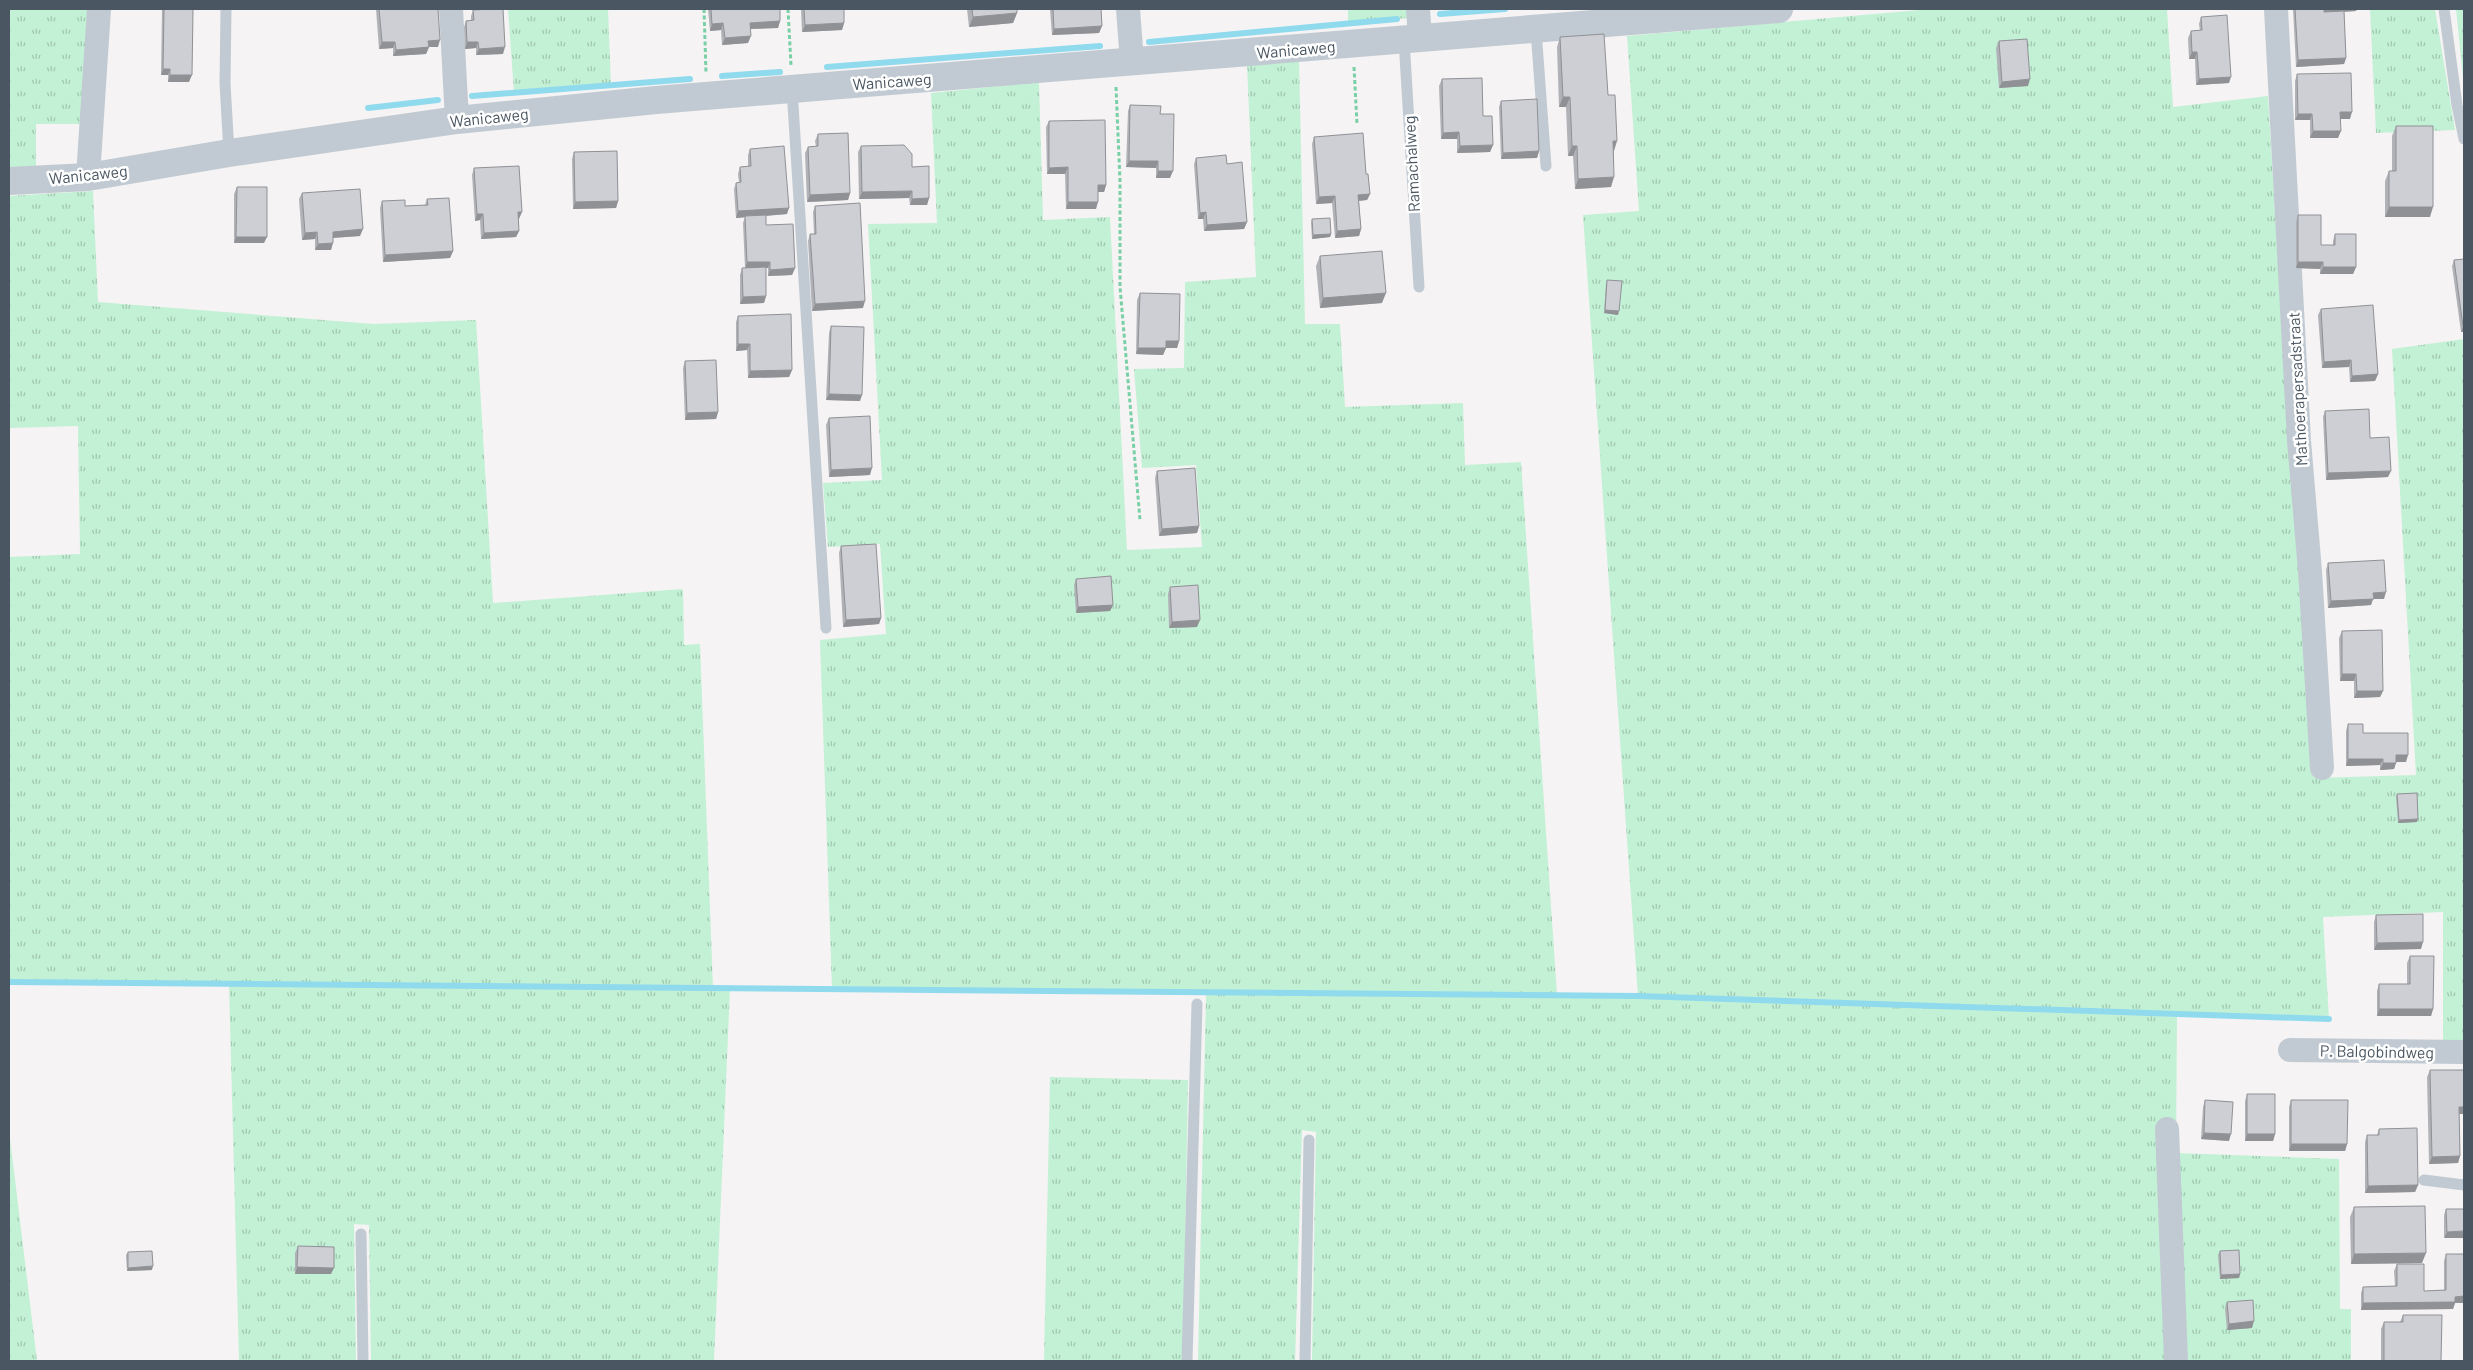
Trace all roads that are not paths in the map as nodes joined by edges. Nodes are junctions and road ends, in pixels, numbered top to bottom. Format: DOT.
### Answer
graph roads {
  1 [pos="99,9"];
  2 [pos="226,9"];
  3 [pos="451,9"];
  4 [pos="1128,9"];
  5 [pos="1418,9"];
  6 [pos="1779,9"];
  7 [pos="2276,9"];
  8 [pos="2444,9"];
  9 [pos="1536,30"];
  10 [pos="1412,39"];
  11 [pos="1124,62"];
  12 [pos="792,89"];
  13 [pos="457,120"];
  14 [pos="2464,139"];
  15 [pos="228,154"];
  16 [pos="1546,166"];
  17 [pos="88,177"];
  18 [pos="9,181"];
  19 [pos="1419,287"];
  20 [pos="826,628"];
  21 [pos="2322,768"];
  22 [pos="1197,1004"];
  23 [pos="2290,1050"];
  24 [pos="2464,1052"];
  25 [pos="2167,1129"];
  26 [pos="1309,1140"];
  27 [pos="2424,1180"];
  28 [pos="2464,1185"];
  29 [pos="361,1234"];
  30 [pos="364,1361"];
  31 [pos="1187,1361"];
  32 [pos="1305,1361"];
  33 [pos="2176,1361"];
  1 -- 17 [label="street"];
  2 -- 15 [label="lane"];
  3 -- 13 [label="street"];
  4 -- 11 [label="street"];
  5 -- 10 [label="street, Ramachalweg"];
  6 -- 9 [label="street, Wanicaweg"];
  7 -- 21 [label="street, Mathoerapersadstraat"];
  8 -- 14 [label="lane"];
  9 -- 10 [label="street, Wanicaweg"];
  9 -- 16 [label="lane"];
  10 -- 11 [label="street, Wanicaweg"];
  10 -- 19 [label="lane, Ramachalweg"];
  11 -- 12 [label="street, Wanicaweg"];
  12 -- 13 [label="street, Wanicaweg"];
  12 -- 20 [label="lane"];
  13 -- 15 [label="street, Wanicaweg"];
  15 -- 17 [label="street, Wanicaweg"];
  17 -- 18 [label="street, Wanicaweg"];
  22 -- 31 [label="lane"];
  23 -- 24 [label="street, P. Balgobindweg"];
  25 -- 33 [label="street"];
  26 -- 32 [label="lane"];
  27 -- 28 [label="lane"];
  29 -- 30 [label="lane"];
}
